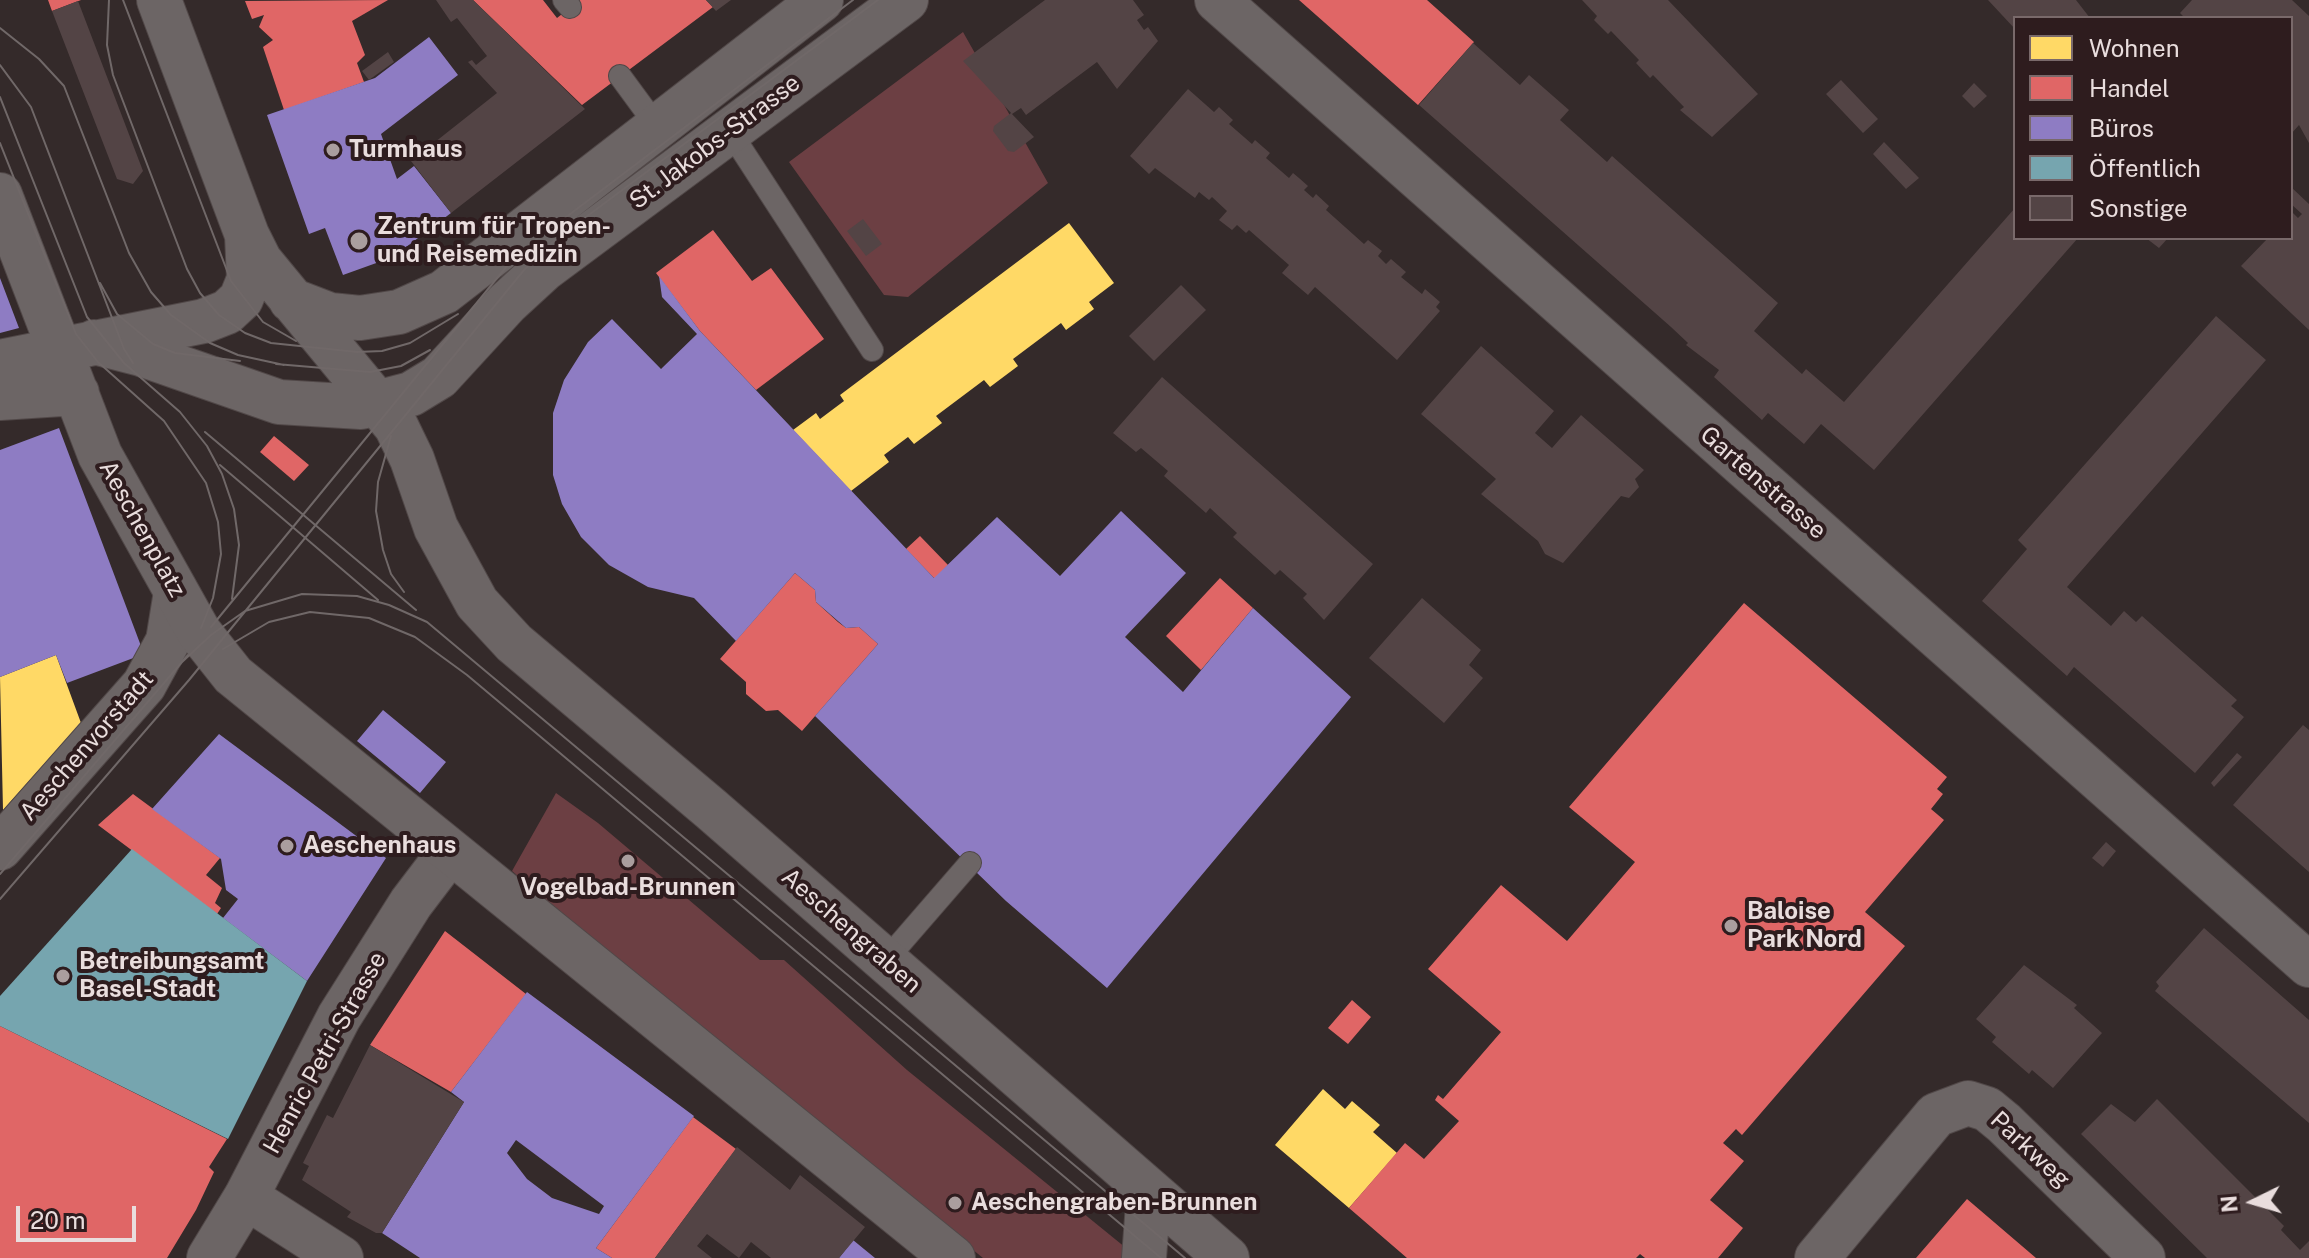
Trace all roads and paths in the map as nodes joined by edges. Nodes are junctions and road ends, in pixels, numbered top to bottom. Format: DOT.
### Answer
graph roads {
  1 [pos="159,0"];
  2 [pos="821,0"];
  3 [pos="906,0"];
  4 [pos="1217,0"];
  5 [pos="620,76"];
  6 [pos="656,125"];
  7 [pos="729,130"];
  8 [pos="0,195"];
  9 [pos="247,235"];
  10 [pos="290,299"];
  11 [pos="77,345"];
  12 [pos="872,350"];
  13 [pos="0,362"];
  14 [pos="77,393"];
  15 [pos="0,398"];
  16 [pos="380,404"];
  17 [pos="176,592"];
  18 [pos="0,848"];
  19 [pos="449,853"];
  20 [pos="970,863"];
  21 [pos="885,961"];
  22 [pos="2309,965"];
  23 [pos="1149,1191"];
  24 [pos="246,1197"];
  25 [pos="209,1258"];
  26 [pos="341,1258"];
  27 [pos="953,1258"];
  28 [pos="1144,1258"];
  29 [pos="1227,1258"];
  30 [pos="1817,1258"];
  31 [pos="2143,1258"];
  1 -- 9 [label="main road"];
  2 -- 6 [label="main road, St. Jakobs-Strasse"];
  3 -- 7 [label="main road, St. Jakobs-Strasse"];
  4 -- 22 [label="main road, Gartenstrasse"];
  5 -- 6 [label="lane"];
  6 -- 10 [label="main road, St. Jakobs-Strasse"];
  7 -- 12 [label="lane"];
  7 -- 16 [label="main road, St. Jakobs-Strasse"];
  8 -- 11 [label="main road, Aeschenplatz"];
  9 -- 10 [label="main road"];
  9 -- 11 [label="main road"];
  10 -- 16 [label="main road"];
  11 -- 13 [label="main road"];
  11 -- 14 [label="main road, Aeschenplatz"];
  11 -- 16 [label="main road"];
  14 -- 15 [label="main road"];
  14 -- 17 [label="main road, Aeschenplatz"];
  16 -- 21 [label="main road, Aeschengraben"];
  17 -- 18 [label="main road, Aeschenvorstadt"];
  17 -- 19 [label="main road, Aeschenplatz"];
  19 -- 24 [label="main road, Henric Petri-Strasse"];
  19 -- 27 [label="main road"];
  20 -- 21 [label="lane"];
  21 -- 23 [label="main road, Aeschengraben"];
  23 -- 28 [label="main road"];
  23 -- 29 [label="main road, Aeschengraben"];
  24 -- 25 [label="main road, Henric Petri-Strasse"];
  24 -- 26 [label="main road"];
  30 -- 31 [label="main road, Parkweg"];
}
